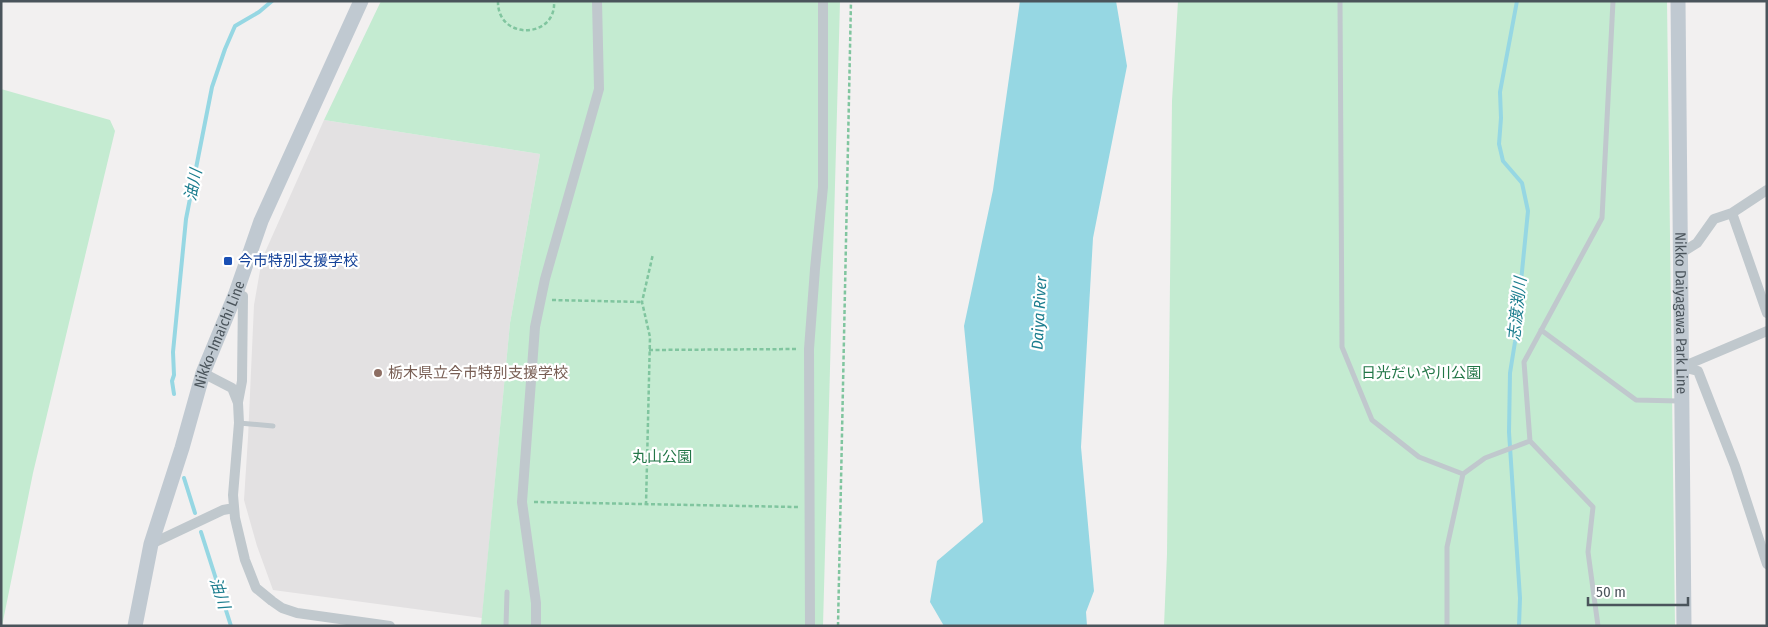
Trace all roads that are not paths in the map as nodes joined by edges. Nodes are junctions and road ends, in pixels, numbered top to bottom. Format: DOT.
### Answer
graph roads {
  1 [pos="361,1"];
  2 [pos="597,1"];
  3 [pos="823,1"];
  4 [pos="1340,1"];
  5 [pos="1613,1"];
  6 [pos="1678,1"];
  7 [pos="1767,190"];
  8 [pos="1732,213"];
  9 [pos="1680,253"];
  10 [pos="236,292"];
  11 [pos="1767,313"];
  12 [pos="1541,330"];
  13 [pos="1767,331"];
  14 [pos="1682,367"];
  15 [pos="204,373"];
  16 [pos="238,402"];
  17 [pos="1682,402"];
  18 [pos="239,423"];
  19 [pos="273,426"];
  20 [pos="1530,441"];
  21 [pos="1462,474"];
  22 [pos="234,508"];
  23 [pos="151,544"];
  24 [pos="1767,564"];
  25 [pos="507,592"];
  26 [pos="135,626"];
  27 [pos="390,626"];
  28 [pos="506,626"];
  29 [pos="536,626"];
  30 [pos="810,626"];
  31 [pos="1447,626"];
  32 [pos="1598,626"];
  33 [pos="1684,626"];
  1 -- 10 [label="main road, Nikko-Imaichi Line"];
  2 -- 29 [label="street"];
  3 -- 30 [label="street"];
  4 -- 21 [label="lane"];
  5 -- 12 [label="lane"];
  6 -- 9 [label="main road, Nikko Daiyagawa Park Line"];
  7 -- 8 [label="street"];
  8 -- 9 [label="street"];
  8 -- 11 [label="street"];
  9 -- 14 [label="main road, Nikko Daiyagawa Park Line"];
  10 -- 15 [label="main road, Nikko-Imaichi Line"];
  10 -- 16 [label="street"];
  12 -- 17 [label="lane"];
  12 -- 20 [label="lane"];
  13 -- 14 [label="street"];
  14 -- 17 [label="main road, Nikko Daiyagawa Park Line"];
  14 -- 24 [label="street"];
  15 -- 16 [label="street"];
  15 -- 23 [label="main road, Nikko-Imaichi Line"];
  16 -- 18 [label="street"];
  17 -- 33 [label="main road, Nikko Daiyagawa Park Line"];
  18 -- 19 [label="lane"];
  18 -- 22 [label="street"];
  20 -- 21 [label="lane"];
  20 -- 32 [label="lane"];
  21 -- 31 [label="lane"];
  22 -- 23 [label="street"];
  22 -- 27 [label="street"];
  23 -- 26 [label="main road, Nikko-Imaichi Line"];
  25 -- 28 [label="lane"];
}
